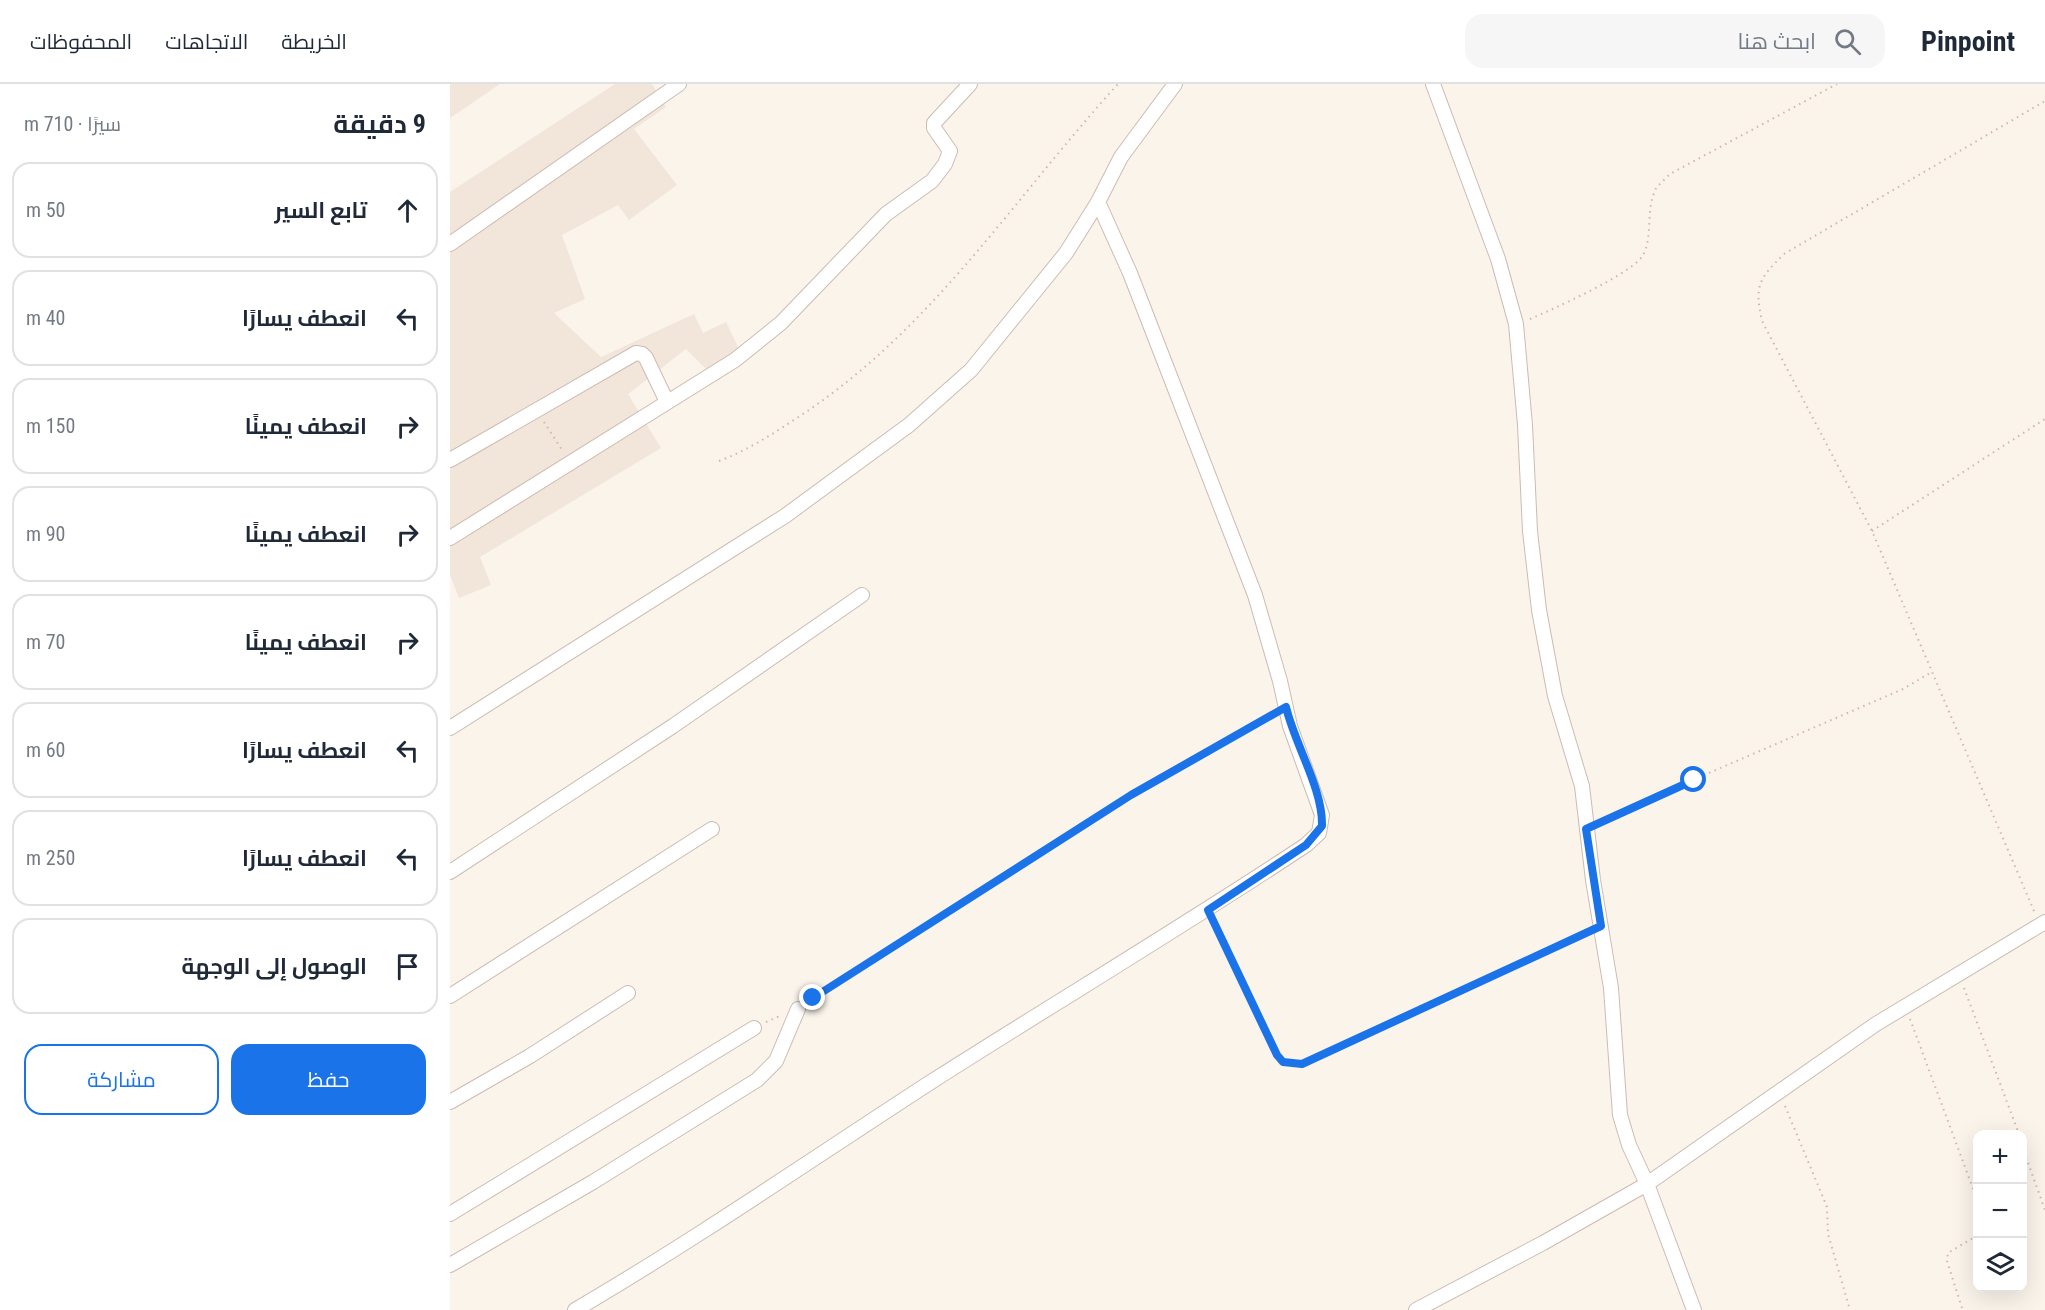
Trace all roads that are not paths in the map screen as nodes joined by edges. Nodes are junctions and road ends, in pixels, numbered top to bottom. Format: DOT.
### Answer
graph roads {
  1 [pos="680,84"];
  2 [pos="970,84"];
  3 [pos="1175,84"];
  4 [pos="1433,84"];
  5 [pos="1098,202"];
  6 [pos="450,244"];
  7 [pos="667,402"];
  8 [pos="450,460"];
  9 [pos="450,538"];
  10 [pos="862,595"];
  11 [pos="450,729"];
  12 [pos="712,829"];
  13 [pos="450,873"];
  14 [pos="2043,923"];
  15 [pos="628,993"];
  16 [pos="450,996"];
  17 [pos="798,1010"];
  18 [pos="754,1028"];
  19 [pos="450,1102"];
  20 [pos="1647,1184"];
  21 [pos="450,1215"];
  22 [pos="450,1265"];
  23 [pos="575,1310"];
  24 [pos="1416,1310"];
  25 [pos="1694,1310"];
  1 -- 6 [label="street"];
  2 -- 7 [label="street"];
  3 -- 5 [label="street"];
  4 -- 20 [label="street"];
  5 -- 11 [label="street"];
  5 -- 23 [label="street"];
  7 -- 8 [label="street"];
  7 -- 9 [label="street"];
  10 -- 13 [label="street"];
  12 -- 16 [label="street"];
  14 -- 20 [label="street"];
  15 -- 19 [label="street"];
  17 -- 22 [label="street"];
  18 -- 21 [label="street"];
  20 -- 24 [label="street"];
  20 -- 25 [label="street"];
}
